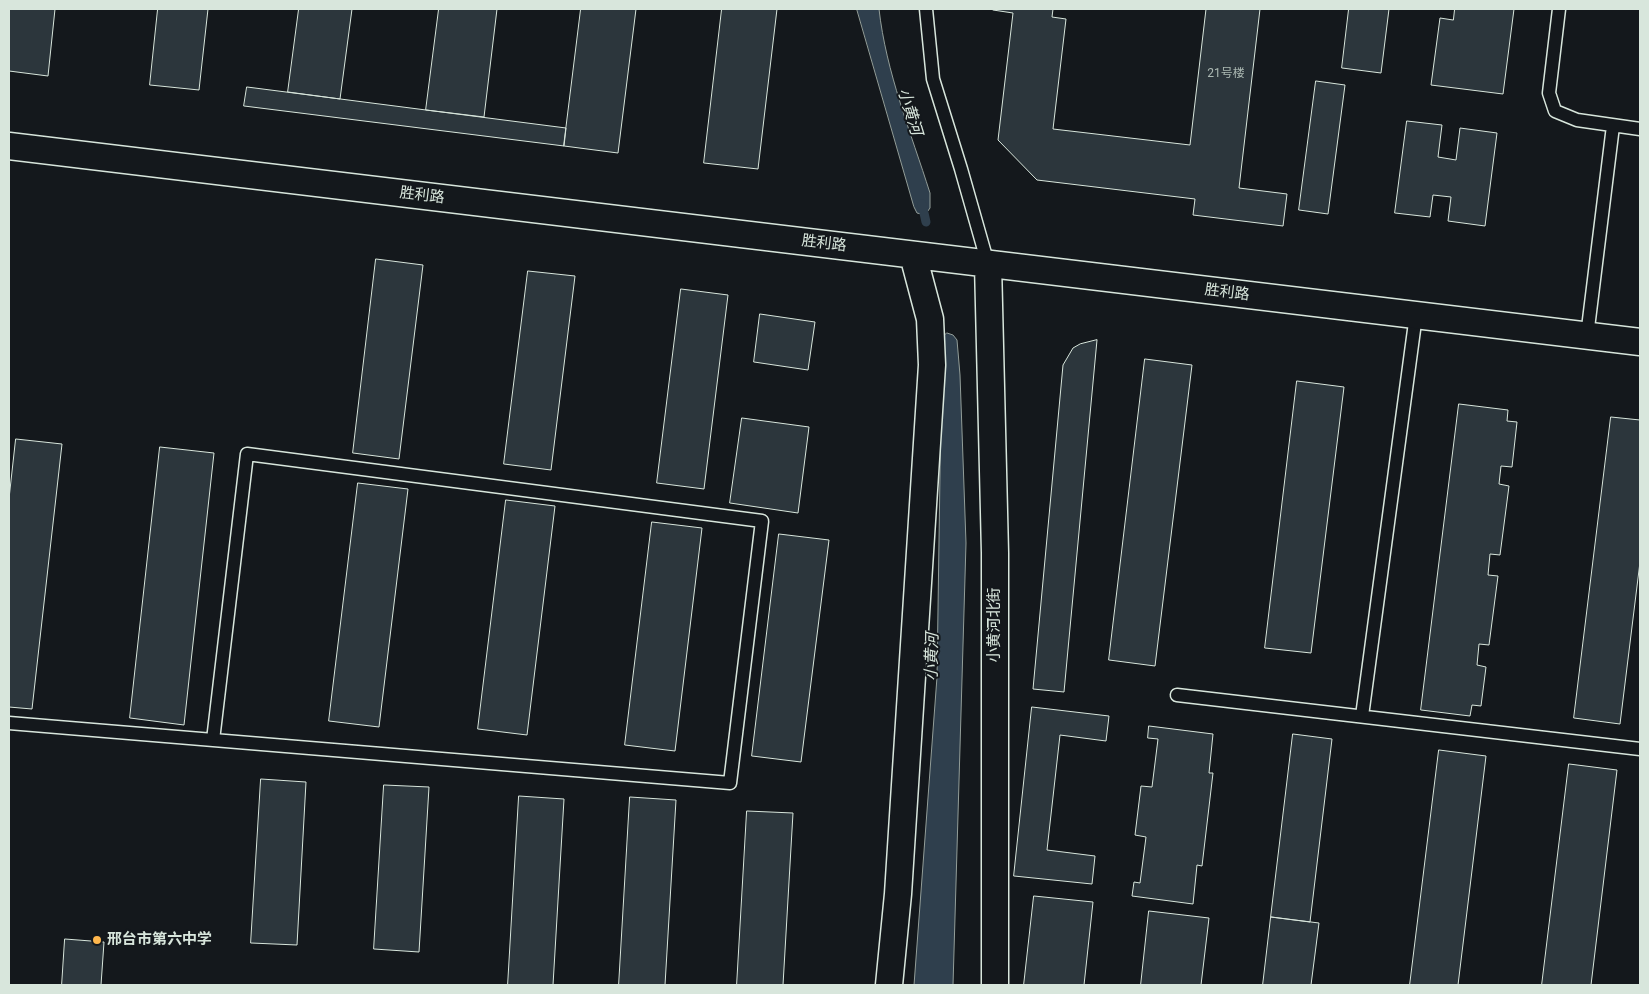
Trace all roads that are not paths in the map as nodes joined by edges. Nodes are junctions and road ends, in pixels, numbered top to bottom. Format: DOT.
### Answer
graph roads {
  1 [pos="926,9"];
  2 [pos="1559,9"];
  3 [pos="1613,126"];
  4 [pos="1640,129"];
  5 [pos="9,146"];
  6 [pos="913,255"];
  7 [pos="988,264"];
  8 [pos="1416,315"];
  9 [pos="1587,336"];
  10 [pos="1640,342"];
  11 [pos="1177,695"];
  12 [pos="1362,716"];
  13 [pos="9,723"];
  14 [pos="213,740"];
  15 [pos="1640,749"];
  16 [pos="889,985"];
  17 [pos="995,985"];
  1 -- 7 [label="lane"];
  2 -- 3 [label="lane"];
  3 -- 4 [label="lane"];
  3 -- 9 [label="lane"];
  5 -- 6 [label="street, 胜利路"];
  6 -- 7 [label="street, 胜利路"];
  6 -- 16 [label="street"];
  7 -- 8 [label="street, 胜利路"];
  7 -- 17 [label="street, 小黄河北街"];
  8 -- 9 [label="street, 胜利路"];
  8 -- 12 [label="lane"];
  9 -- 10 [label="street, 胜利路"];
  11 -- 12 [label="lane"];
  12 -- 15 [label="lane"];
  13 -- 14 [label="lane"];
  14 -- 14 [label="lane"];
}
